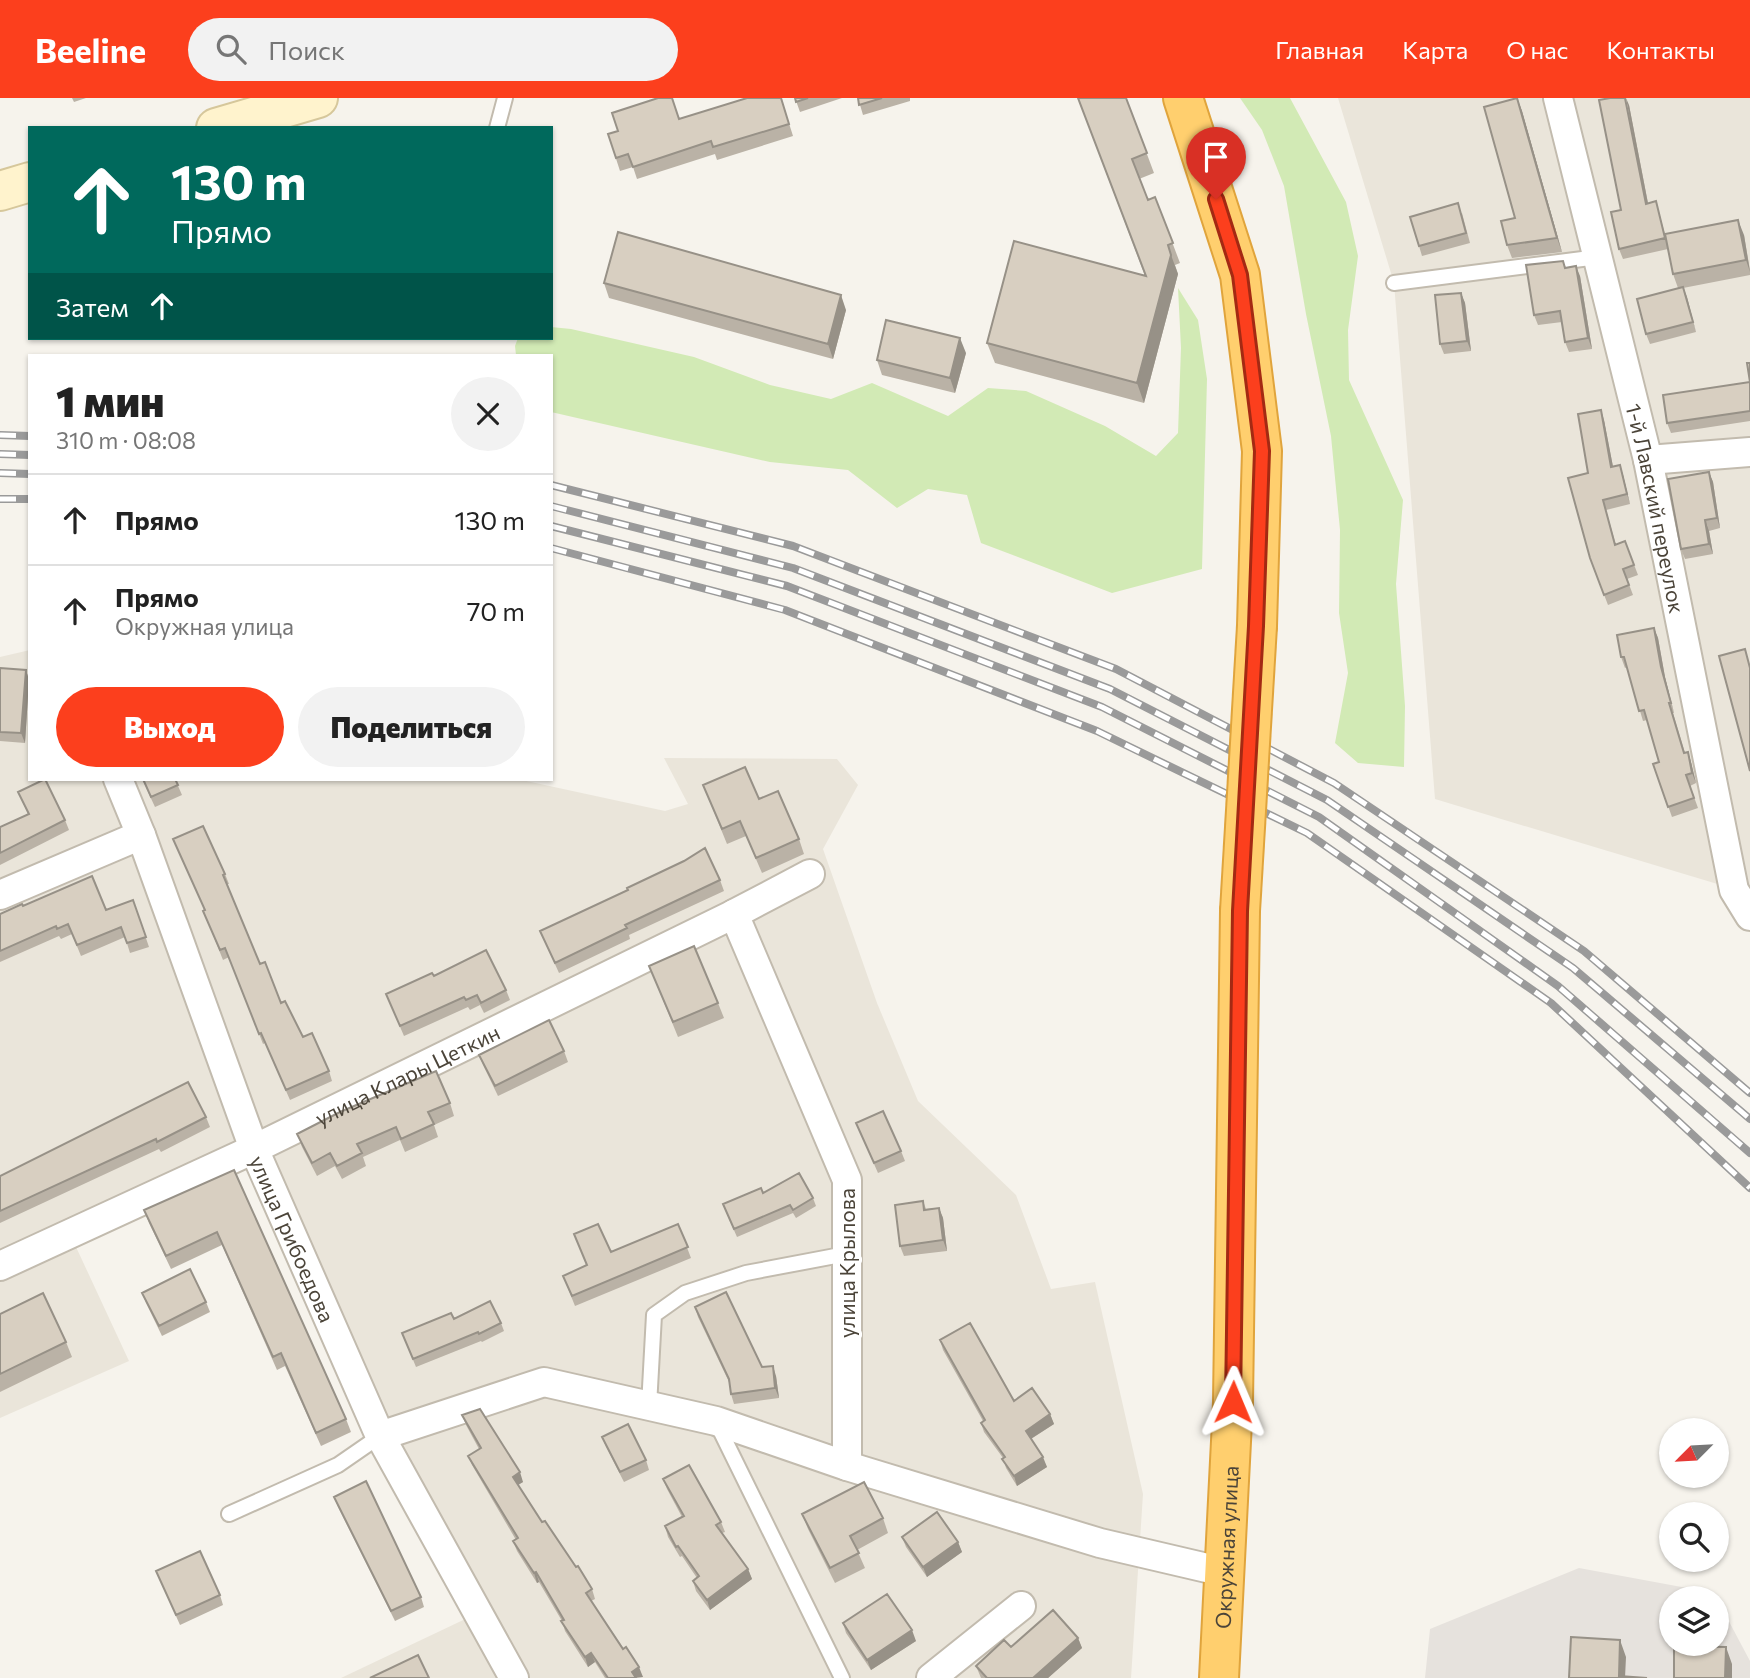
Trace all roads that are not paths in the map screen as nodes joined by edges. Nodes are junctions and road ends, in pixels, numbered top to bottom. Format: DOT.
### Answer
graph roads {
  1 [pos="318,98"];
  2 [pos="505,98"];
  3 [pos="1183,98"];
  4 [pos="1558,98"];
  5 [pos="262,122"];
  6 [pos="231,126"];
  7 [pos="498,126"];
  8 [pos="28,183"];
  9 [pos="0,191"];
  10 [pos="1598,257"];
  11 [pos="1394,283"];
  12 [pos="1750,452"];
  13 [pos="1648,460"];
  14 [pos="119,781"];
  15 [pos="141,835"];
  16 [pos="810,874"];
  17 [pos="0,895"];
  18 [pos="734,914"];
  19 [pos="1750,916"];
  20 [pos="254,1149"];
  21 [pos="846,1254"];
  22 [pos="0,1266"];
  23 [pos="649,1406"];
  24 [pos="716,1421"];
  25 [pos="380,1436"];
  26 [pos="847,1466"];
  27 [pos="229,1514"];
  28 [pos="1224,1572"];
  29 [pos="1021,1606"];
  30 [pos="514,1678"];
  31 [pos="842,1678"];
  32 [pos="931,1678"];
  33 [pos="1219,1678"];
  1 -- 5 [label="street"];
  2 -- 7 [label="lane"];
  3 -- 28 [label="highway, Окружная улица, bridge"];
  4 -- 10 [label="street, 1-й Лавский переулок"];
  5 -- 6 [label="street"];
  8 -- 9 [label="street"];
  10 -- 11 [label="lane"];
  10 -- 13 [label="street, 1-й Лавский переулок"];
  12 -- 13 [label="street"];
  13 -- 19 [label="street, 1-й Лавский переулок"];
  14 -- 15 [label="street, улица Грибоедова"];
  15 -- 17 [label="street"];
  15 -- 20 [label="street, улица Грибоедова"];
  16 -- 18 [label="street, улица Клары Цеткин"];
  18 -- 20 [label="street, улица Клары Цеткин"];
  18 -- 21 [label="street, улица Крылова"];
  20 -- 22 [label="street, улица Клары Цеткин"];
  20 -- 25 [label="street, улица Грибоедова"];
  21 -- 23 [label="lane"];
  21 -- 26 [label="street, улица Крылова"];
  23 -- 24 [label="street"];
  23 -- 25 [label="street"];
  24 -- 26 [label="street"];
  24 -- 31 [label="lane"];
  25 -- 27 [label="lane"];
  25 -- 30 [label="street, улица Грибоедова"];
  26 -- 28 [label="street"];
  28 -- 33 [label="highway, Окружная улица"];
  29 -- 32 [label="street"];
}
